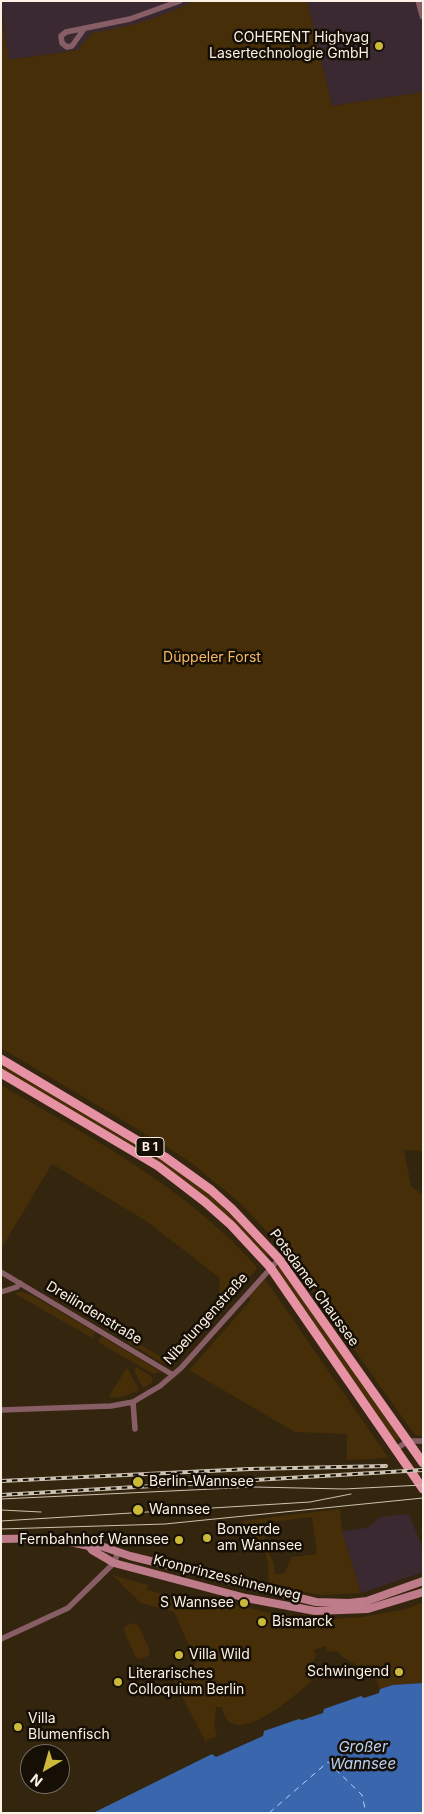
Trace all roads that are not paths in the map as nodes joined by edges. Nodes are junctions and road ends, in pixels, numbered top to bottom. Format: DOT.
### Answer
graph roads {
  1 [pos="180,1"];
  2 [pos="419,1"];
  3 [pos="423,16"];
  4 [pos="84,28"];
  5 [pos="1,1059"];
  6 [pos="1,1073"];
  7 [pos="279,1259"];
  8 [pos="270,1267"];
  9 [pos="1,1272"];
  10 [pos="20,1284"];
  11 [pos="1,1292"];
  12 [pos="173,1375"];
  13 [pos="133,1402"];
  14 [pos="1,1410"];
  15 [pos="135,1429"];
  16 [pos="408,1441"];
  17 [pos="423,1441"];
  18 [pos="396,1449"];
  19 [pos="423,1463"];
  20 [pos="423,1489"];
  21 [pos="1,1539"];
  22 [pos="89,1546"];
  23 [pos="118,1552"];
  24 [pos="114,1563"];
  25 [pos="423,1581"];
  26 [pos="423,1592"];
  27 [pos="275,1593"];
  28 [pos="272,1603"];
  29 [pos="1,1639"];
  1 -- 4 [label="street"];
  2 -- 3 [label="street"];
  5 -- 7 [label="main road, Potsdamer Chaussee / B 1"];
  6 -- 8 [label="main road, Potsdamer Chaussee / B 1"];
  7 -- 8 [label="street, Nibelungenstraße"];
  7 -- 16 [label="main road, Potsdamer Chaussee / B 1"];
  8 -- 12 [label="street, Nibelungenstraße"];
  8 -- 18 [label="main road, Potsdamer Chaussee / B 1"];
  9 -- 10 [label="street, Dreilindenstraße"];
  10 -- 11 [label="street"];
  10 -- 12 [label="street, Dreilindenstraße"];
  12 -- 13 [label="street, Nibelungenstraße"];
  13 -- 14 [label="street, Nibelungenstraße"];
  13 -- 15 [label="street"];
  16 -- 17 [label="street"];
  16 -- 18 [label="street"];
  16 -- 19 [label="main road, B 1"];
  18 -- 20 [label="main road, B 1"];
  21 -- 22 [label="main road, Kronprinzessinnenweg"];
  22 -- 23 [label="main road, Kronprinzessinnenweg"];
  22 -- 24 [label="main road, Kronprinzessinnenweg"];
  23 -- 24 [label="street"];
  23 -- 27 [label="main road, Kronprinzessinnenweg"];
  24 -- 28 [label="main road, Kronprinzessinnenweg"];
  24 -- 29 [label="street"];
  25 -- 27 [label="main road, Kronprinzessinnenweg"];
  26 -- 28 [label="main road, Kronprinzessinnenweg"];
  27 -- 28 [label="main road"];
}
